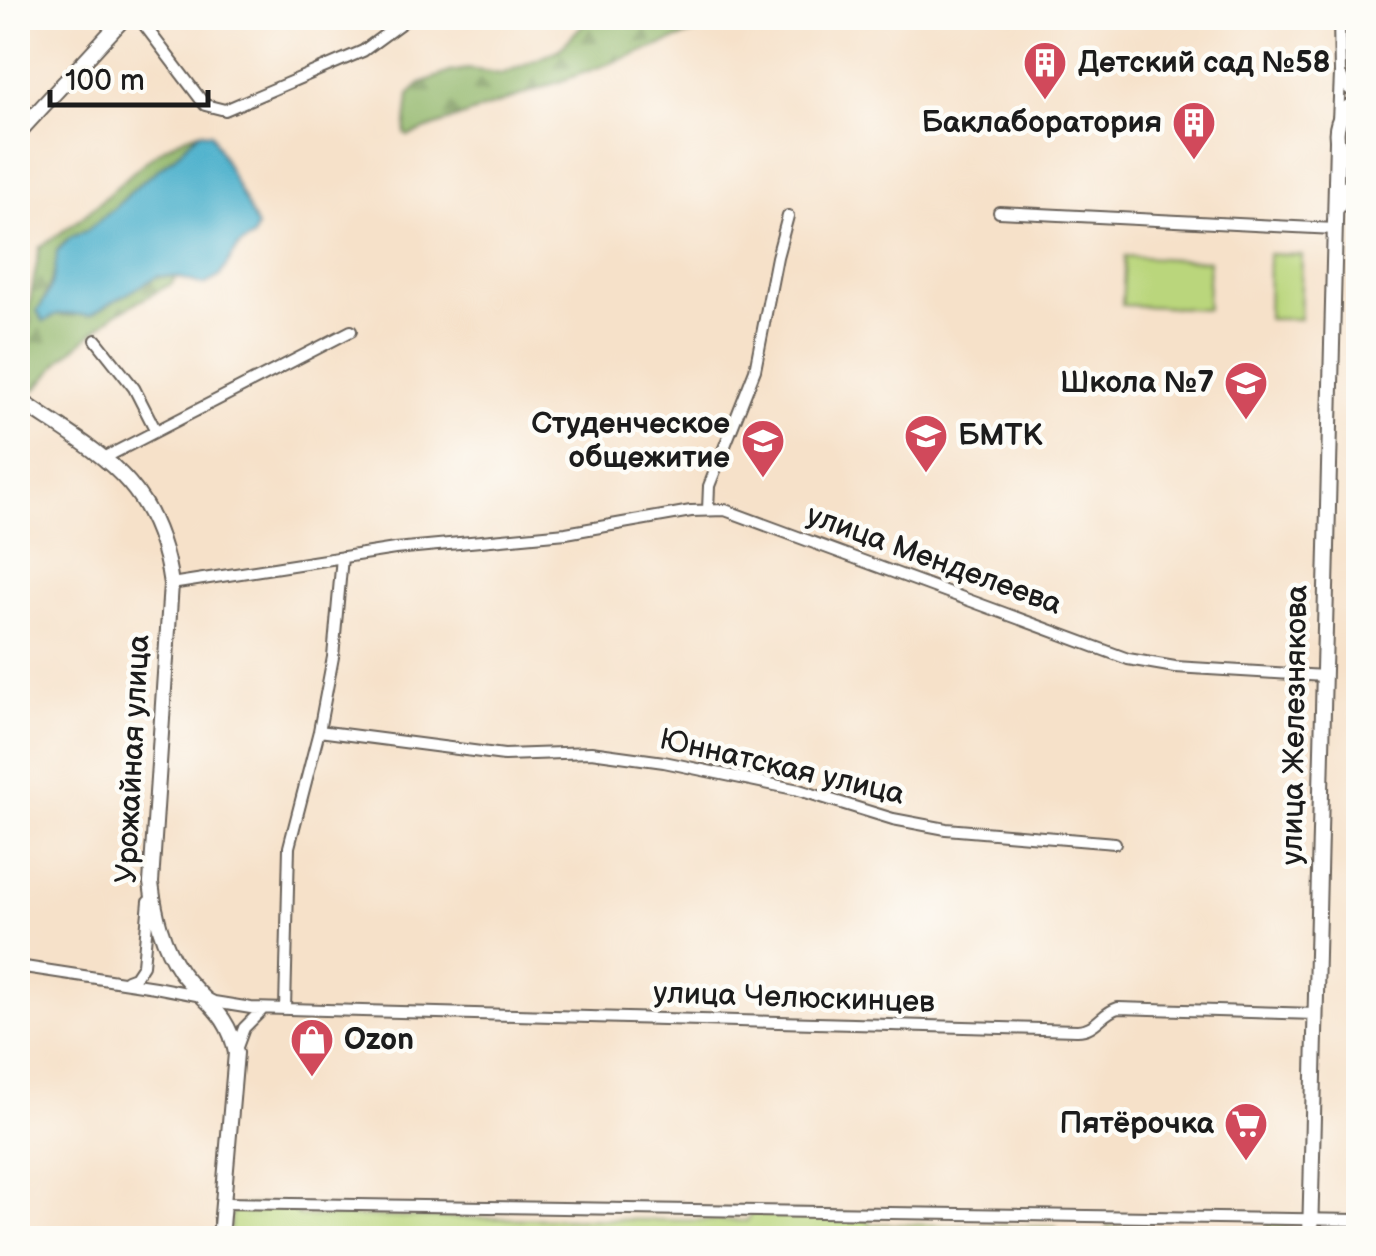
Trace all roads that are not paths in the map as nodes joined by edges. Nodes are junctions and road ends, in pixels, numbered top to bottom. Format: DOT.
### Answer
graph roads {
  1 [pos="124,18"];
  2 [pos="139,18"];
  3 [pos="408,18"];
  4 [pos="1339,18"];
  5 [pos="1340,74"];
  6 [pos="1358,100"];
  7 [pos="1338,124"];
  8 [pos="18,133"];
  9 [pos="1337,141"];
  10 [pos="1358,163"];
  11 [pos="1358,174"];
  12 [pos="999,212"];
  13 [pos="788,216"];
  14 [pos="1335,221"];
  15 [pos="351,331"];
  16 [pos="96,340"];
  17 [pos="18,400"];
  18 [pos="156,431"];
  19 [pos="104,458"];
  20 [pos="708,510"];
  21 [pos="342,557"];
  22 [pos="171,584"];
  23 [pos="1324,676"];
  24 [pos="319,731"];
  25 [pos="1114,842"];
  26 [pos="151,883"];
  27 [pos="174,960"];
  28 [pos="18,966"];
  29 [pos="121,981"];
  30 [pos="155,987"];
  31 [pos="202,996"];
  32 [pos="250,1008"];
  33 [pos="264,1008"];
  34 [pos="285,1009"];
  35 [pos="1315,1014"];
  36 [pos="229,1027"];
  37 [pos="236,1053"];
  38 [pos="223,1202"];
  39 [pos="1310,1219"];
  40 [pos="1358,1220"];
  41 [pos="220,1238"];
  42 [pos="1310,1238"];
  1 -- 8 [label="street"];
  2 -- 3 [label="street"];
  4 -- 5 [label="street"];
  5 -- 6 [label="street"];
  5 -- 7 [label="street"];
  6 -- 7 [label="street"];
  7 -- 9 [label="street, улица Железнякова"];
  9 -- 10 [label="street"];
  9 -- 14 [label="street, улица Железнякова"];
  11 -- 14 [label="street, улица Железнякова"];
  12 -- 14 [label="street"];
  13 -- 20 [label="street"];
  14 -- 23 [label="street, улица Железнякова"];
  15 -- 18 [label="street"];
  16 -- 18 [label="street"];
  17 -- 19 [label="street, Урожайная улица"];
  18 -- 19 [label="street"];
  19 -- 22 [label="street, Урожайная улица"];
  20 -- 21 [label="street, улица Менделеева"];
  20 -- 23 [label="street, улица Менделеева"];
  21 -- 22 [label="street, улица Менделеева"];
  21 -- 24 [label="street"];
  22 -- 26 [label="street, Урожайная улица"];
  23 -- 35 [label="street, улица Железнякова"];
  24 -- 25 [label="street, Юннатская улица"];
  24 -- 34 [label="street"];
  26 -- 27 [label="street, Урожайная улица"];
  26 -- 29 [label="street"];
  27 -- 30 [label="street"];
  27 -- 31 [label="street, Урожайная улица"];
  28 -- 29 [label="street"];
  29 -- 30 [label="street, улица Челюскинцев"];
  30 -- 31 [label="street, улица Челюскинцев"];
  31 -- 32 [label="street, улица Челюскинцев"];
  31 -- 36 [label="street, Урожайная улица"];
  32 -- 33 [label="street, улица Челюскинцев"];
  32 -- 36 [label="street"];
  33 -- 34 [label="street, улица Челюскинцев"];
  33 -- 37 [label="street"];
  34 -- 35 [label="street, улица Челюскинцев"];
  35 -- 39 [label="street, улица Железнякова"];
  36 -- 37 [label="street, Урожайная улица"];
  37 -- 38 [label="street, Урожайная улица"];
  38 -- 39 [label="street"];
  38 -- 41 [label="street, Урожайная улица"];
  39 -- 40 [label="street"];
  39 -- 42 [label="street, улица Железнякова"];
}
